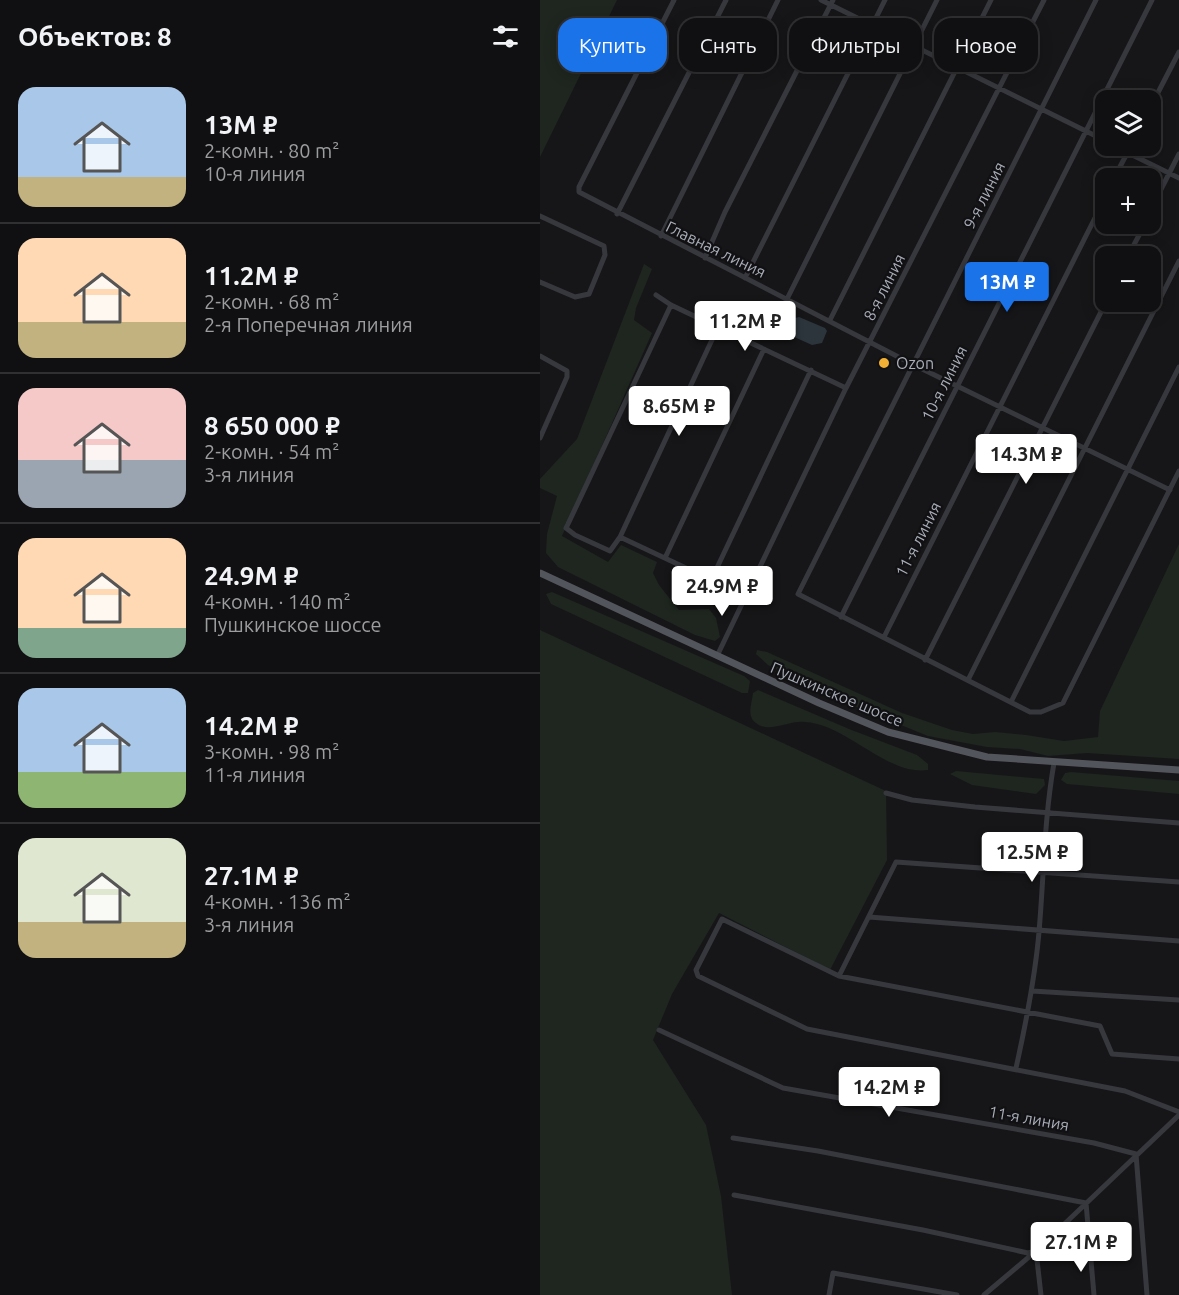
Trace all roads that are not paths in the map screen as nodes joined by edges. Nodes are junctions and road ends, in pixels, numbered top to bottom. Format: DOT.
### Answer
graph roads {
  1 [pos="674,0"];
  2 [pos="726,0"];
  3 [pos="778,0"];
  4 [pos="821,0"];
  5 [pos="885,0"];
  6 [pos="937,0"];
  7 [pos="991,0"];
  8 [pos="1044,0"];
  9 [pos="1096,0"];
  10 [pos="1152,0"];
  11 [pos="831,2"];
  12 [pos="860,18"];
  13 [pos="876,18"];
  14 [pos="982,18"];
  15 [pos="922,31"];
  16 [pos="1179,52"];
  17 [pos="848,72"];
  18 [pos="902,72"];
  19 [pos="954,72"];
  20 [pos="967,72"];
  21 [pos="1000,89"];
  22 [pos="1159,90"];
  23 [pos="1042,110"];
  24 [pos="1086,132"];
  25 [pos="1095,136"];
  26 [pos="1179,154"];
  27 [pos="1136,156"];
  28 [pos="1170,173"];
  29 [pos="1179,178"];
  30 [pos="1161,191"];
  31 [pos="617,214"];
  32 [pos="540,216"];
  33 [pos="1095,218"];
  34 [pos="661,236"];
  35 [pos="705,258"];
  36 [pos="1179,261"];
  37 [pos="745,278"];
  38 [pos="540,282"];
  39 [pos="656,295"];
  40 [pos="788,299"];
  41 [pos="671,305"];
  42 [pos="1101,312"];
  43 [pos="830,320"];
  44 [pos="718,327"];
  45 [pos="871,342"];
  46 [pos="764,349"];
  47 [pos="540,356"];
  48 [pos="914,365"];
  49 [pos="1179,368"];
  50 [pos="811,370"];
  51 [pos="958,385"];
  52 [pos="846,388"];
  53 [pos="1000,405"];
  54 [pos="1043,426"];
  55 [pos="540,438"];
  56 [pos="1087,447"];
  57 [pos="1128,469"];
  58 [pos="1179,471"];
  59 [pos="1170,490"];
  60 [pos="620,537"];
  61 [pos="665,558"];
  62 [pos="540,573"];
  63 [pos="841,617"];
  64 [pos="884,637"];
  65 [pos="717,656"];
  66 [pos="922,659"];
  67 [pos="968,680"];
  68 [pos="1011,702"];
  69 [pos="1054,763"];
  70 [pos="1179,770"];
  71 [pos="886,793"];
  72 [pos="1046,812"];
  73 [pos="1179,823"];
  74 [pos="1043,873"];
  75 [pos="1179,882"];
  76 [pos="869,917"];
  77 [pos="1039,932"];
  78 [pos="1179,941"];
  79 [pos="839,976"];
  80 [pos="1032,991"];
  81 [pos="1179,1000"];
  82 [pos="1028,1011"];
  83 [pos="659,1030"];
  84 [pos="1179,1059"];
  85 [pos="1017,1068"];
  86 [pos="1179,1113"];
  87 [pos="733,1137"];
  88 [pos="1136,1154"];
  89 [pos="734,1195"];
  90 [pos="1086,1203"];
  91 [pos="1037,1253"];
  92 [pos="986,1294"];
  93 [pos="829,1295"];
  94 [pos="957,1295"];
  95 [pos="1041,1295"];
  96 [pos="1094,1295"];
  97 [pos="1147,1295"];
  1 -- 31 [label="street, Главная линия"];
  2 -- 31 [label="street"];
  3 -- 34 [label="street"];
  4 -- 11 [label="street"];
  5 -- 13 [label="street"];
  6 -- 15 [label="street"];
  7 -- 14 [label="street"];
  8 -- 21 [label="street, 8-я линия"];
  9 -- 23 [label="street, 9-я линия"];
  10 -- 24 [label="street, 10-я линия"];
  11 -- 12 [label="street"];
  11 -- 35 [label="street"];
  16 -- 22 [label="street"];
  17 -- 37 [label="street"];
  18 -- 40 [label="street"];
  19 -- 43 [label="street"];
  20 -- 21 [label="street"];
  21 -- 23 [label="street"];
  21 -- 45 [label="street, 8-я линия"];
  23 -- 24 [label="street"];
  23 -- 48 [label="street, 9-я линия"];
  24 -- 25 [label="street"];
  24 -- 51 [label="street, 10-я линия"];
  26 -- 28 [label="street"];
  27 -- 28 [label="street"];
  28 -- 29 [label="street"];
  28 -- 30 [label="street"];
  31 -- 34 [label="street, Главная линия"];
  32 -- 38 [label="street"];
  33 -- 53 [label="street, 11-я линия"];
  34 -- 35 [label="street, Главная линия"];
  35 -- 37 [label="street, Главная линия"];
  36 -- 56 [label="street"];
  37 -- 40 [label="street, Главная линия"];
  39 -- 41 [label="street"];
  40 -- 43 [label="street, Главная линия"];
  41 -- 44 [label="street"];
  41 -- 60 [label="street"];
  42 -- 54 [label="street"];
  43 -- 45 [label="street, Главная линия"];
  44 -- 46 [label="street"];
  44 -- 60 [label="street"];
  45 -- 48 [label="street, Главная линия"];
  45 -- 52 [label="street, 8-я линия"];
  46 -- 50 [label="street"];
  46 -- 61 [label="street"];
  47 -- 55 [label="street"];
  48 -- 51 [label="street, Главная линия"];
  48 -- 63 [label="street, 9-я линия"];
  49 -- 57 [label="street"];
  50 -- 52 [label="street"];
  50 -- 61 [label="street"];
  51 -- 53 [label="street, Главная линия"];
  51 -- 63 [label="street, 10-я линия"];
  52 -- 65 [label="street, 8-я линия"];
  53 -- 54 [label="street, Главная линия"];
  53 -- 64 [label="street, 11-я линия"];
  54 -- 56 [label="street, Главная линия"];
  54 -- 66 [label="street"];
  56 -- 57 [label="street, Главная линия"];
  56 -- 67 [label="street"];
  57 -- 59 [label="street, Главная линия"];
  57 -- 68 [label="street"];
  58 -- 59 [label="street"];
  59 -- 68 [label="street"];
  60 -- 61 [label="street"];
  62 -- 65 [label="main road, Пушкинское шоссе"];
  63 -- 64 [label="street"];
  64 -- 66 [label="street"];
  65 -- 69 [label="main road, Пушкинское шоссе"];
  66 -- 67 [label="street"];
  67 -- 68 [label="street"];
  69 -- 70 [label="main road, Пушкинское шоссе"];
  69 -- 72 [label="street"];
  71 -- 72 [label="street"];
  72 -- 73 [label="street"];
  72 -- 74 [label="street"];
  74 -- 75 [label="street"];
  74 -- 76 [label="street"];
  74 -- 77 [label="street"];
  76 -- 77 [label="street"];
  76 -- 79 [label="street"];
  77 -- 78 [label="street"];
  77 -- 80 [label="street"];
  79 -- 82 [label="street"];
  79 -- 85 [label="street"];
  80 -- 81 [label="street"];
  80 -- 82 [label="street"];
  82 -- 84 [label="street"];
  82 -- 85 [label="street"];
  83 -- 88 [label="street, 11-я линия"];
  85 -- 86 [label="street"];
  86 -- 88 [label="street"];
  87 -- 90 [label="street"];
  88 -- 90 [label="street"];
  88 -- 97 [label="street"];
  89 -- 91 [label="street"];
  90 -- 91 [label="street"];
  90 -- 96 [label="street"];
  91 -- 92 [label="street"];
  91 -- 95 [label="street"];
  93 -- 94 [label="street"];
}
